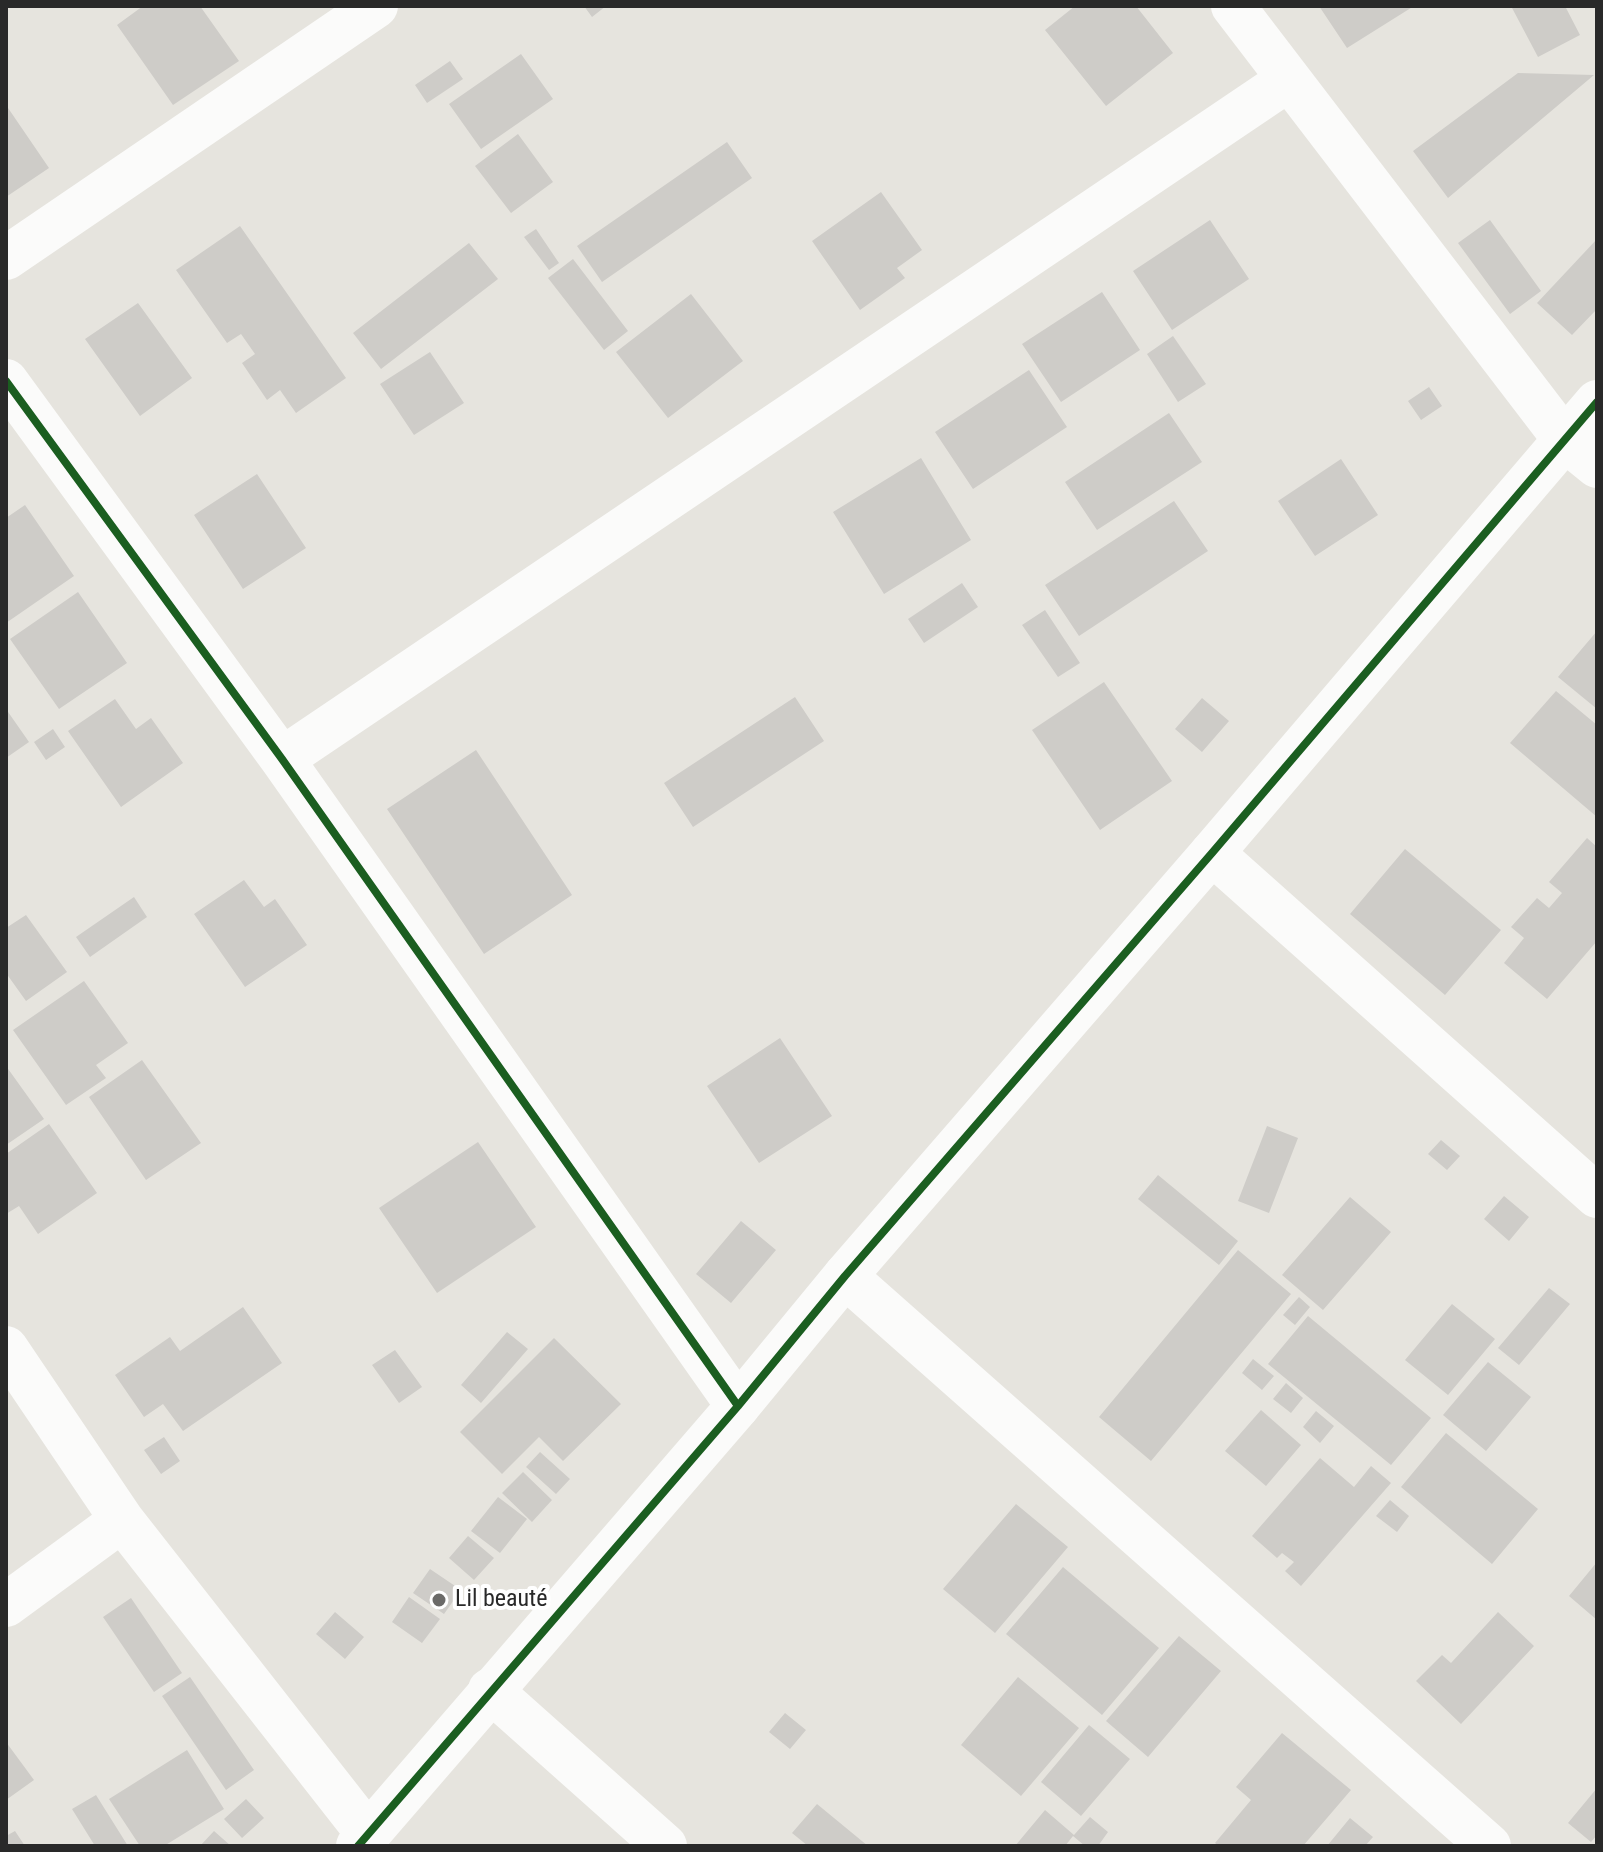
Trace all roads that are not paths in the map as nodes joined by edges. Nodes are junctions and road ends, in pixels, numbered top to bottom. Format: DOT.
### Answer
graph roads {
  1 [pos="376,6"];
  2 [pos="1233,6"];
  3 [pos="1288,80"];
  4 [pos="6,258"];
  5 [pos="6,381"];
  6 [pos="1597,402"];
  7 [pos="1581,453"];
  8 [pos="282,759"];
  9 [pos="1212,853"];
  10 [pos="1597,1196"];
  11 [pos="845,1276"];
  12 [pos="6,1348"];
  13 [pos="738,1406"];
  14 [pos="122,1520"];
  15 [pos="6,1605"];
  16 [pos="490,1690"];
  17 [pos="363,1840"];
  18 [pos="665,1846"];
  19 [pos="1489,1846"];
  1 -- 4 [label="street"];
  2 -- 3 [label="street"];
  3 -- 7 [label="street"];
  3 -- 8 [label="street"];
  5 -- 8 [label="street"];
  6 -- 7 [label="street"];
  7 -- 9 [label="street"];
  8 -- 13 [label="street"];
  9 -- 10 [label="street"];
  9 -- 11 [label="street"];
  11 -- 13 [label="street"];
  11 -- 19 [label="street"];
  12 -- 14 [label="street"];
  13 -- 16 [label="street"];
  14 -- 15 [label="street"];
  14 -- 17 [label="street"];
  16 -- 17 [label="street"];
  16 -- 18 [label="street"];
}
